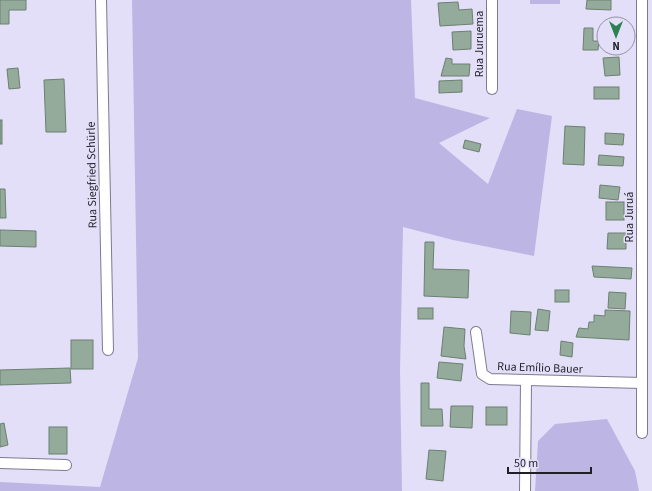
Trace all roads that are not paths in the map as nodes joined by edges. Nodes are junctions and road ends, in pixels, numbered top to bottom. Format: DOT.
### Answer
graph roads {
  1 [pos="101,0"];
  2 [pos="492,0"];
  3 [pos="642,0"];
  4 [pos="492,89"];
  5 [pos="476,332"];
  6 [pos="108,350"];
  7 [pos="526,380"];
  8 [pos="642,384"];
  9 [pos="642,433"];
  10 [pos="0,463"];
  11 [pos="66,465"];
  12 [pos="525,491"];
  1 -- 6 [label="street, Rua Siegfried Schürle"];
  2 -- 4 [label="street, Rua Juruema"];
  3 -- 8 [label="street, Rua Juruá"];
  5 -- 7 [label="street, Rua Emílio Bauer"];
  7 -- 8 [label="street, Rua Emílio Bauer"];
  7 -- 12 [label="street"];
  8 -- 9 [label="street, Rua Juruá"];
  10 -- 11 [label="street"];
}
